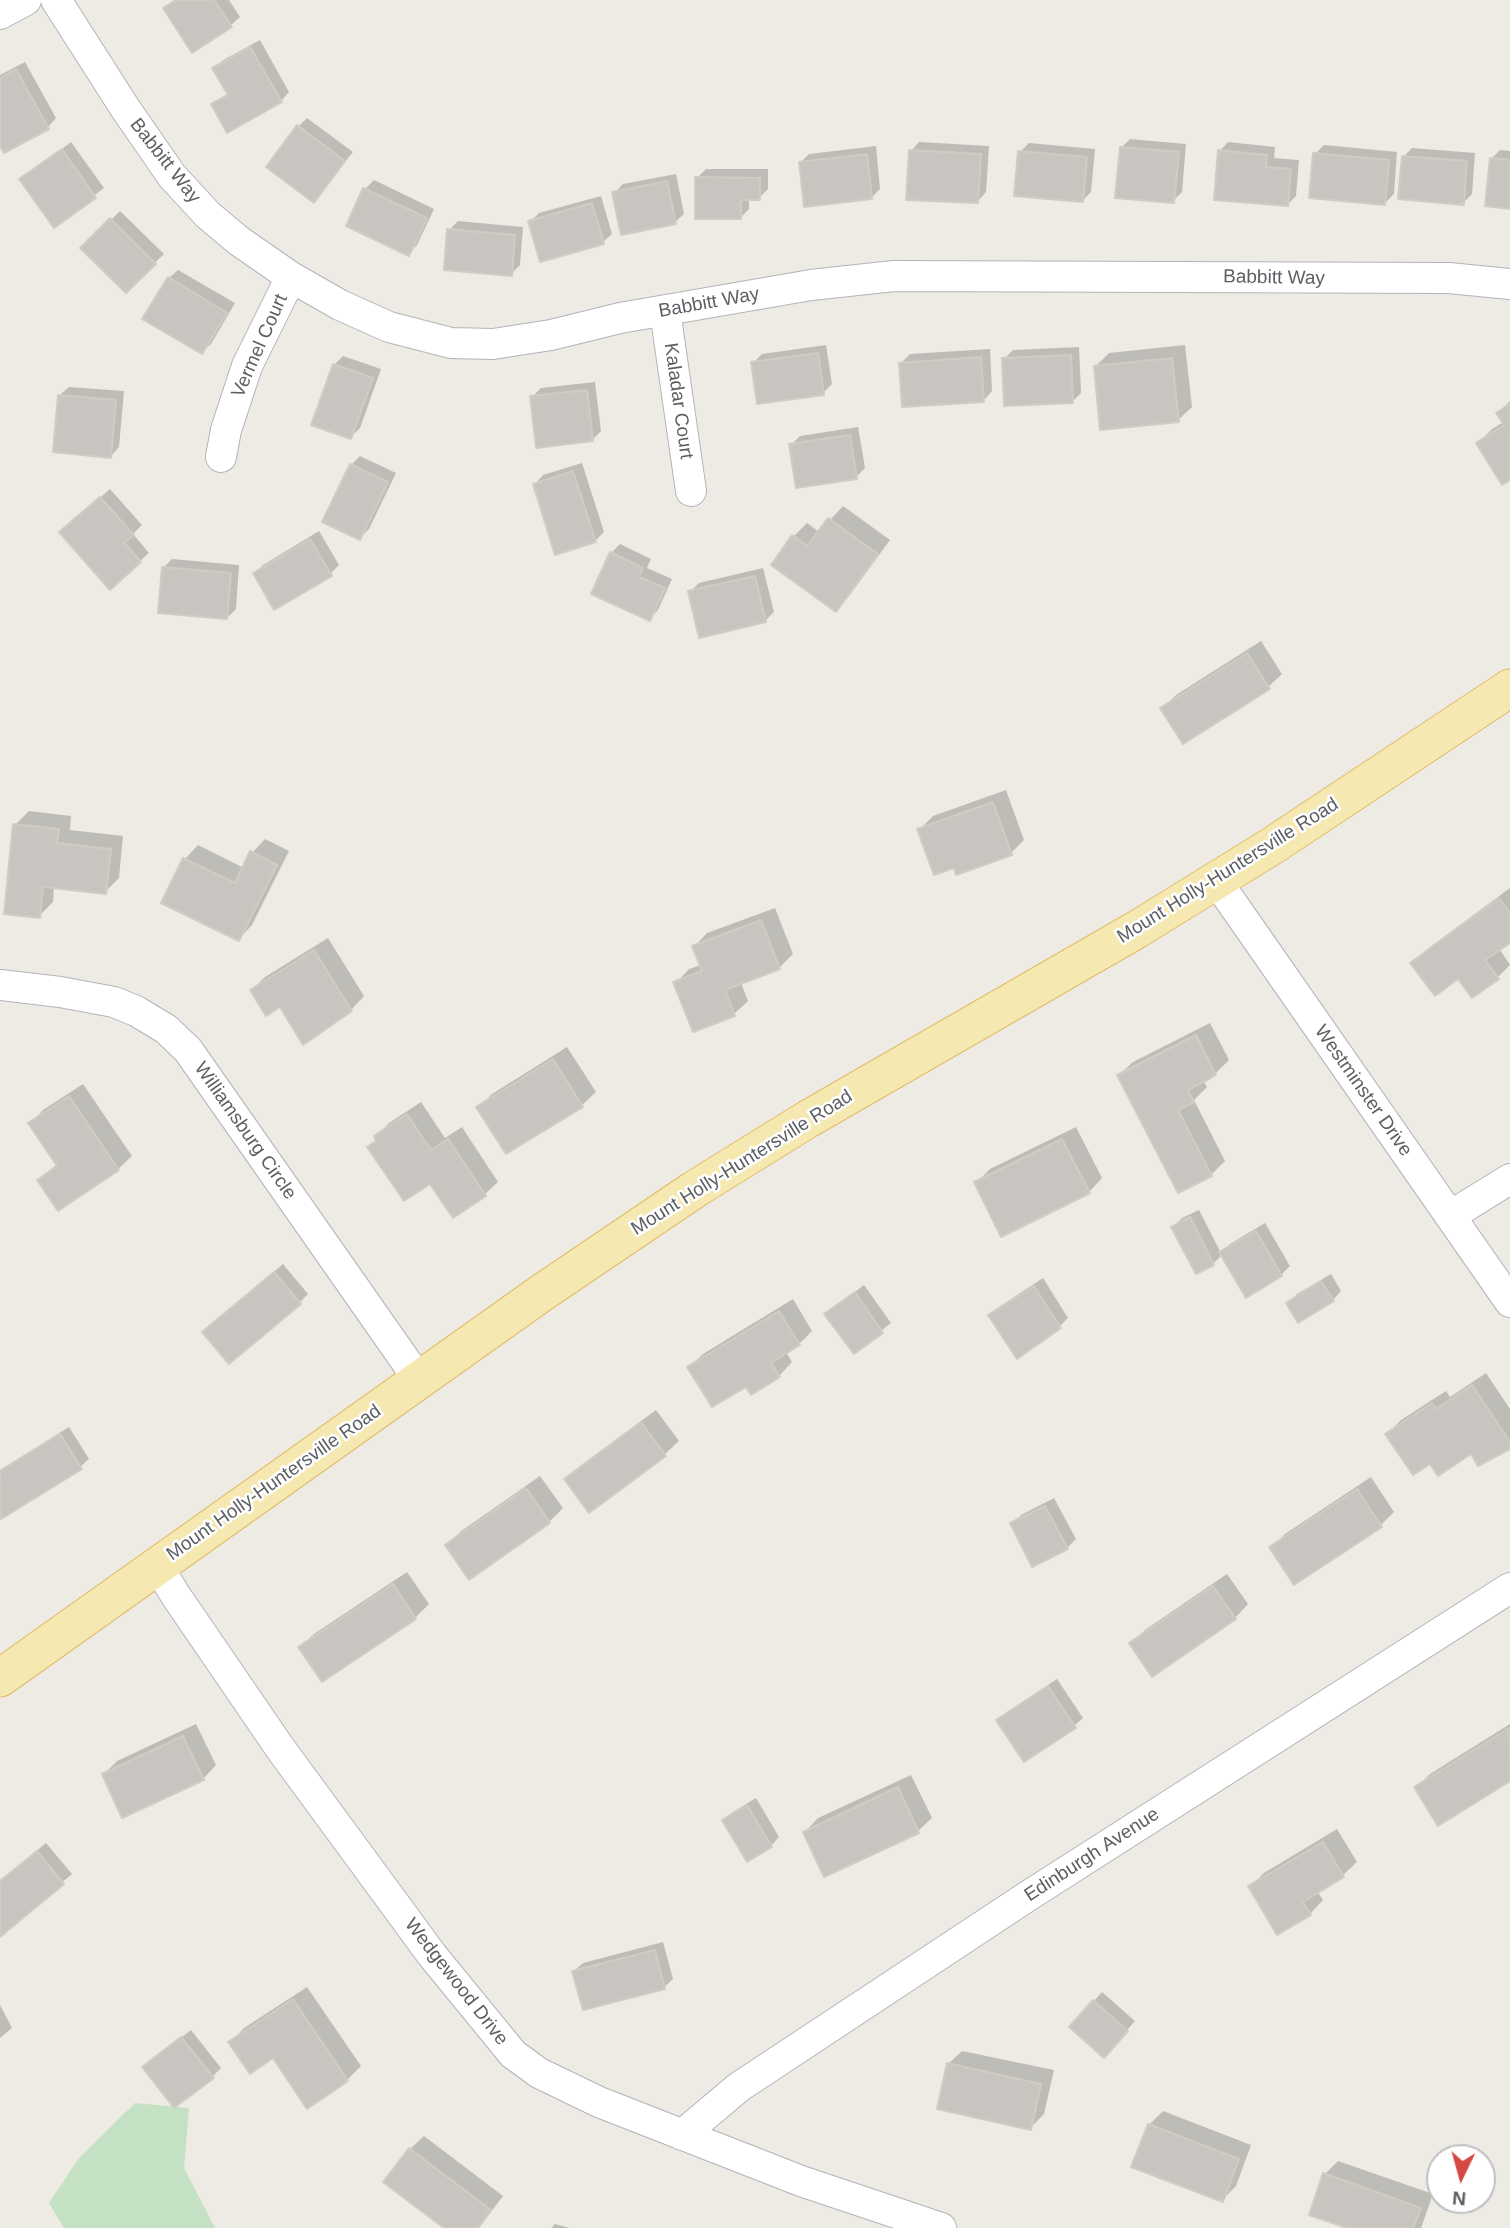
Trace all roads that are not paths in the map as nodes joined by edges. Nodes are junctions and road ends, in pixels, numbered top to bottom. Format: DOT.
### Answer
graph roads {
  1 [pos="26,0"];
  2 [pos="56,0"];
  3 [pos="0,14"];
  4 [pos="291,277"];
  5 [pos="1510,284"];
  6 [pos="665,311"];
  7 [pos="220,457"];
  8 [pos="691,491"];
  9 [pos="1510,688"];
  10 [pos="1216,880"];
  11 [pos="0,985"];
  12 [pos="1510,1179"];
  13 [pos="1450,1216"];
  14 [pos="1510,1302"];
  15 [pos="419,1380"];
  16 [pos="157,1565"];
  17 [pos="1510,1588"];
  18 [pos="0,1678"];
  19 [pos="682,2135"];
  20 [pos="941,2228"];
  1 -- 3 [label="street"];
  2 -- 4 [label="street, Babbitt Way"];
  4 -- 6 [label="street, Babbitt Way"];
  4 -- 7 [label="street, Vermel Court"];
  5 -- 6 [label="street, Babbitt Way"];
  6 -- 8 [label="street, Kaladar Court"];
  9 -- 10 [label="main road, Mount Holly-Huntersville Road"];
  10 -- 13 [label="street, Westminster Drive"];
  10 -- 15 [label="main road, Mount Holly-Huntersville Road"];
  11 -- 15 [label="street, Williamsburg Circle"];
  12 -- 13 [label="street"];
  13 -- 14 [label="street, Westminster Drive"];
  15 -- 16 [label="main road, Mount Holly-Huntersville Road"];
  16 -- 18 [label="main road, Mount Holly-Huntersville Road"];
  16 -- 19 [label="street, Wedgewood Drive"];
  17 -- 19 [label="street, Edinburgh Avenue"];
  19 -- 20 [label="street, Wedgewood Drive"];
}
